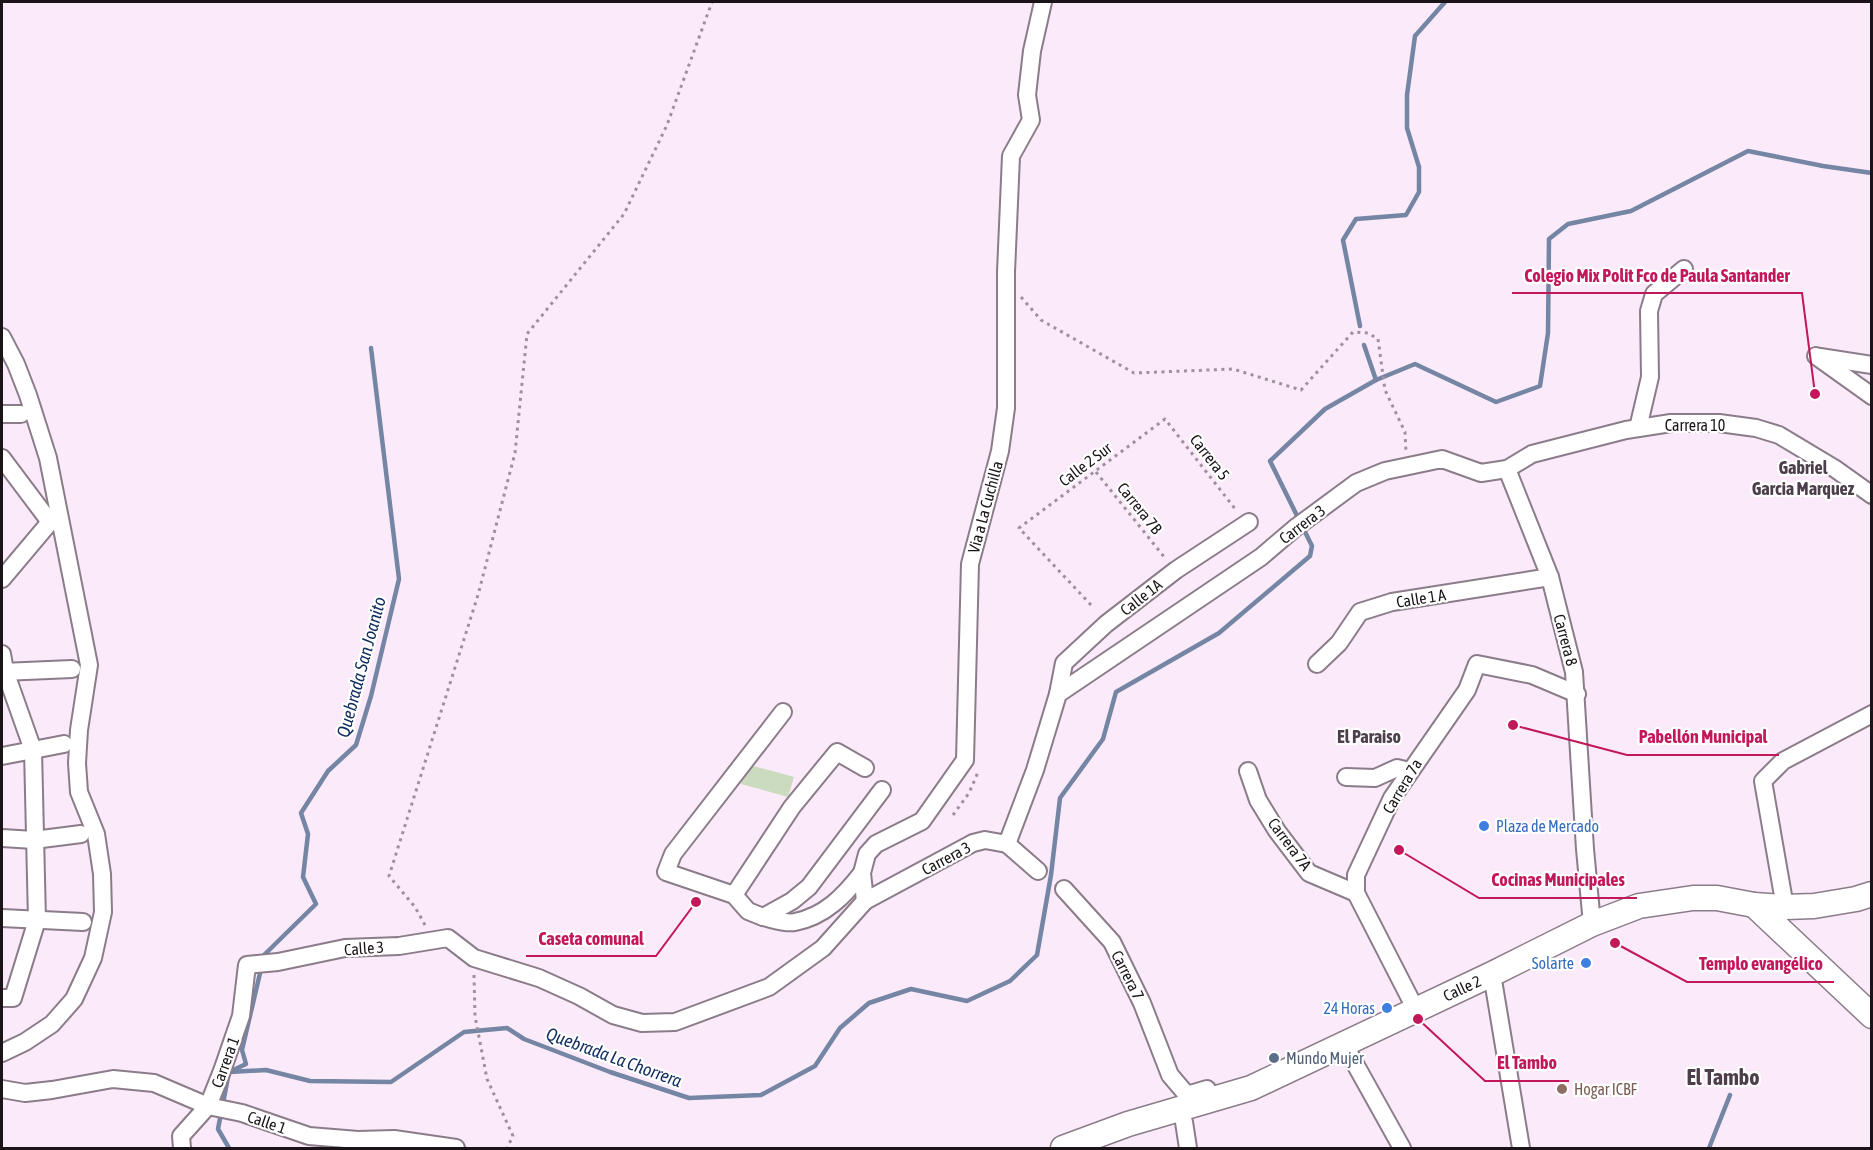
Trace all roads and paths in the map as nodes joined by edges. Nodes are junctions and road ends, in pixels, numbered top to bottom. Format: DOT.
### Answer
graph roads {
  1 [pos="712,2"];
  2 [pos="1043,2"];
  3 [pos="1684,268"];
  4 [pos="1006,272"];
  5 [pos="2,337"];
  6 [pos="1872,365"];
  7 [pos="1872,396"];
  8 [pos="2,414"];
  9 [pos="21,414"];
  10 [pos="1165,419"];
  11 [pos="1638,428"];
  12 [pos="2,458"];
  13 [pos="1406,465"];
  14 [pos="1508,469"];
  15 [pos="1096,471"];
  16 [pos="1872,495"];
  17 [pos="1236,510"];
  18 [pos="1249,522"];
  19 [pos="1166,559"];
  20 [pos="1550,577"];
  21 [pos="2,579"];
  22 [pos="1091,605"];
  23 [pos="2,654"];
  24 [pos="1317,664"];
  25 [pos="72,669"];
  26 [pos="3,671"];
  27 [pos="1058,694"];
  28 [pos="1577,694"];
  29 [pos="783,712"];
  30 [pos="1872,714"];
  31 [pos="64,744"];
  32 [pos="33,750"];
  33 [pos="2,756"];
  34 [pos="865,768"];
  35 [pos="1248,771"];
  36 [pos="1409,771"];
  37 [pos="1346,777"];
  38 [pos="882,790"];
  39 [pos="81,834"];
  40 [pos="2,838"];
  41 [pos="34,840"];
  42 [pos="1007,844"];
  43 [pos="1038,872"];
  44 [pos="862,873"];
  45 [pos="1064,889"];
  46 [pos="1356,893"];
  47 [pos="1872,894"];
  48 [pos="734,895"];
  49 [pos="865,902"];
  50 [pos="1754,905"];
  51 [pos="1785,907"];
  52 [pos="763,917"];
  53 [pos="2,918"];
  54 [pos="37,920"];
  55 [pos="83,922"];
  56 [pos="1592,924"];
  57 [pos="433,940"];
  58 [pos="474,958"];
  59 [pos="247,965"];
  60 [pos="1492,974"];
  61 [pos="2,998"];
  62 [pos="1416,1010"];
  63 [pos="1872,1016"];
  64 [pos="1344,1044"];
  65 [pos="2,1053"];
  66 [pos="2,1089"];
  67 [pos="1232,1094"];
  68 [pos="1187,1095"];
  69 [pos="1159,1106"];
  70 [pos="212,1107"];
  71 [pos="1184,1122"];
  72 [pos="182,1149"];
  73 [pos="456,1149"];
  74 [pos="507,1149"];
  75 [pos="1063,1149"];
  76 [pos="1188,1149"];
  77 [pos="1402,1149"];
  78 [pos="1521,1149"];
  1 -- 57 [label="path"];
  2 -- 4 [label="street, Via a La Cuchilla"];
  3 -- 11 [label="street"];
  4 -- 13 [label="path"];
  4 -- 44 [label="street, Via a La Cuchilla"];
  5 -- 65 [label="street"];
  6 -- 7 [label="street"];
  8 -- 9 [label="street"];
  10 -- 15 [label="path, Calle 2 Sur"];
  10 -- 17 [label="path, Carrera 5"];
  11 -- 14 [label="street, Carrera 10"];
  11 -- 16 [label="street, Carrera 10"];
  12 -- 21 [label="street"];
  13 -- 14 [label="street"];
  13 -- 27 [label="street, Carrera 3"];
  14 -- 20 [label="street, Carrera 8"];
  15 -- 19 [label="path, Carrera 7B"];
  15 -- 22 [label="path, Calle 2 Sur"];
  18 -- 27 [label="street, Calle 1A"];
  20 -- 24 [label="street, Calle 1 A"];
  20 -- 28 [label="street, Carrera 8"];
  23 -- 26 [label="street"];
  25 -- 26 [label="street"];
  26 -- 32 [label="street"];
  27 -- 42 [label="street"];
  28 -- 36 [label="street, Carrera 7a"];
  28 -- 56 [label="street, Carrera 8"];
  29 -- 48 [label="street"];
  30 -- 51 [label="street"];
  31 -- 32 [label="street"];
  32 -- 33 [label="street"];
  32 -- 41 [label="street"];
  34 -- 48 [label="street"];
  35 -- 46 [label="street, Carrera 7A"];
  36 -- 37 [label="street"];
  36 -- 46 [label="street, Carrera 7a"];
  38 -- 52 [label="street"];
  39 -- 41 [label="street"];
  40 -- 41 [label="street"];
  41 -- 54 [label="street"];
  42 -- 43 [label="street"];
  42 -- 49 [label="street, Carrera 3"];
  44 -- 49 [label="street"];
  44 -- 52 [label="street"];
  45 -- 68 [label="street, Carrera 7"];
  46 -- 62 [label="street"];
  47 -- 51 [label="street, Calle 2"];
  48 -- 52 [label="street"];
  49 -- 58 [label="street, Carrera 3"];
  50 -- 51 [label="street, Calle 2"];
  50 -- 56 [label="street, Calle 2"];
  50 -- 63 [label="street"];
  53 -- 54 [label="street"];
  54 -- 55 [label="street"];
  54 -- 61 [label="street"];
  56 -- 60 [label="street, Calle 2"];
  57 -- 58 [label="street, Calle 3"];
  57 -- 59 [label="street, Calle 3"];
  58 -- 74 [label="path"];
  59 -- 70 [label="street, Carrera 1"];
  60 -- 62 [label="street, Calle 2"];
  60 -- 78 [label="street"];
  62 -- 64 [label="street, Calle 2"];
  64 -- 67 [label="street, Calle 2"];
  64 -- 77 [label="street"];
  66 -- 70 [label="street, Calle 1"];
  67 -- 68 [label="street"];
  67 -- 75 [label="street, Calle 2"];
  68 -- 69 [label="street"];
  70 -- 72 [label="street, Carrera 1"];
  70 -- 73 [label="street, Calle 1"];
  71 -- 76 [label="street"];
}
